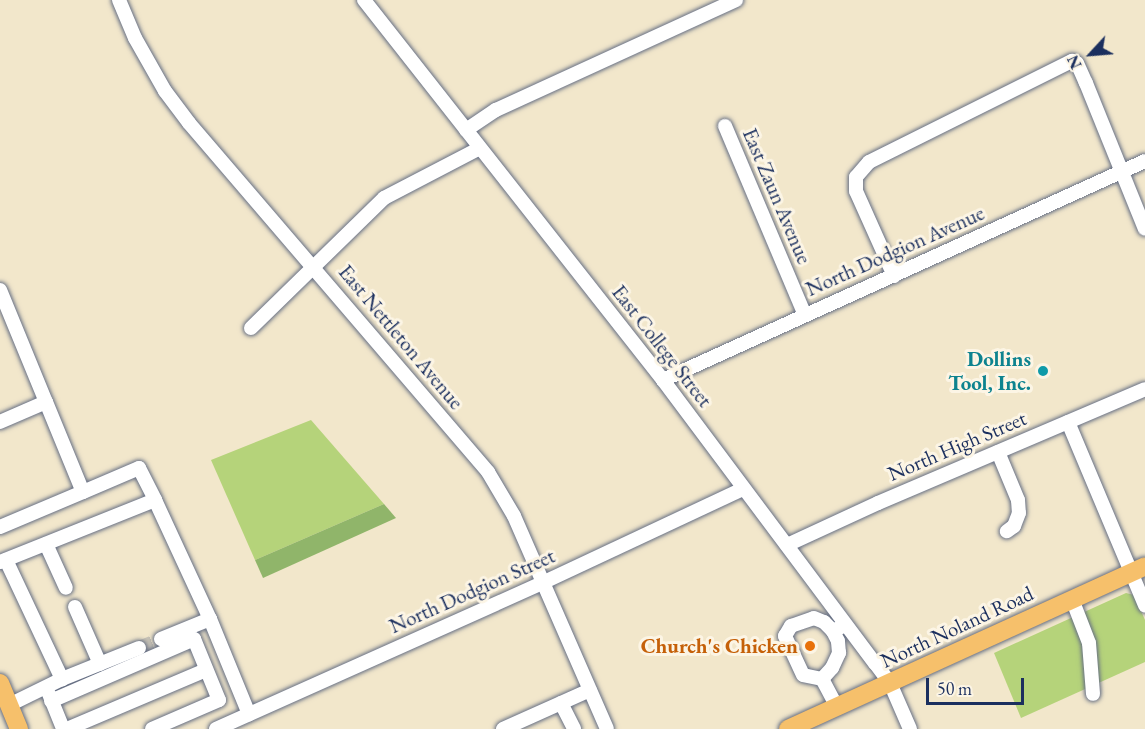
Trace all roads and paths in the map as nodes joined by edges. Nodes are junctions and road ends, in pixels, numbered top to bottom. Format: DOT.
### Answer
graph roads {
  1 [pos="119,0"];
  2 [pos="364,0"];
  3 [pos="736,0"];
  4 [pos="724,126"];
  5 [pos="466,130"];
  6 [pos="480,148"];
  7 [pos="1145,161"];
  8 [pos="1120,172"];
  9 [pos="1145,229"];
  10 [pos="314,266"];
  11 [pos="894,276"];
  12 [pos="0,290"];
  13 [pos="805,315"];
  14 [pos="251,328"];
  15 [pos="663,380"];
  16 [pos="1145,389"];
  17 [pos="46,402"];
  18 [pos="0,422"];
  19 [pos="1068,422"];
  20 [pos="998,452"];
  21 [pos="743,489"];
  22 [pos="83,492"];
  23 [pos="154,500"];
  24 [pos="0,527"];
  25 [pos="1007,531"];
  26 [pos="46,544"];
  27 [pos="787,545"];
  28 [pos="3,561"];
  29 [pos="1138,569"];
  30 [pos="542,583"];
  31 [pos="66,588"];
  32 [pos="1072,598"];
  33 [pos="1145,605"];
  34 [pos="75,607"];
  35 [pos="210,619"];
  36 [pos="846,624"];
  37 [pos="829,627"];
  38 [pos="161,639"];
  39 [pos="139,648"];
  40 [pos="100,664"];
  41 [pos="206,670"];
  42 [pos="62,679"];
  43 [pos="822,679"];
  44 [pos="890,682"];
  45 [pos="0,683"];
  46 [pos="45,687"];
  47 [pos="590,690"];
  48 [pos="1093,694"];
  49 [pos="51,701"];
  50 [pos="561,703"];
  51 [pos="9,705"];
  52 [pos="837,707"];
  53 [pos="249,714"];
  54 [pos="19,729"];
  55 [pos="65,729"];
  56 [pos="152,729"];
  57 [pos="216,729"];
  58 [pos="502,729"];
  59 [pos="574,729"];
  60 [pos="608,729"];
  61 [pos="788,729"];
  62 [pos="910,729"];
  1 -- 10 [label="street, East Nettleton Avenue"];
  2 -- 5 [label="street, East College Street"];
  3 -- 5 [label="street"];
  4 -- 13 [label="street, East Zaun Avenue"];
  5 -- 6 [label="street, East College Street"];
  6 -- 10 [label="street"];
  6 -- 15 [label="street, East College Street"];
  7 -- 8 [label="street, North Dodgion Avenue"];
  8 -- 9 [label="street"];
  8 -- 11 [label="street, North Dodgion Avenue"];
  8 -- 11 [label="street"];
  10 -- 14 [label="street"];
  10 -- 30 [label="street, East Nettleton Avenue"];
  11 -- 13 [label="street, North Dodgion Avenue"];
  12 -- 17 [label="street"];
  13 -- 15 [label="street, North Dodgion Avenue"];
  15 -- 21 [label="street, East College Street"];
  16 -- 19 [label="street, North High Street"];
  17 -- 18 [label="street"];
  17 -- 22 [label="street"];
  19 -- 20 [label="street, North High Street"];
  19 -- 29 [label="street"];
  20 -- 25 [label="street"];
  20 -- 27 [label="street, North High Street"];
  21 -- 27 [label="street, East College Street"];
  21 -- 30 [label="street, North Dodgion Street"];
  22 -- 23 [label="street"];
  22 -- 24 [label="street"];
  23 -- 26 [label="street"];
  23 -- 35 [label="street"];
  26 -- 28 [label="street"];
  26 -- 31 [label="street"];
  27 -- 36 [label="street, East College Street"];
  28 -- 42 [label="street"];
  29 -- 32 [label="main road, North Noland Road"];
  29 -- 33 [label="street"];
  30 -- 47 [label="street, East Nettleton Avenue"];
  30 -- 53 [label="street, North Dodgion Street"];
  32 -- 44 [label="main road, North Noland Road"];
  32 -- 48 [label="street"];
  34 -- 40 [label="street"];
  35 -- 38 [label="street"];
  35 -- 53 [label="street"];
  36 -- 37 [label="street"];
  36 -- 44 [label="street, East College Street"];
  37 -- 43 [label="street"];
  37 -- 43 [label="street"];
  39 -- 40 [label="street"];
  40 -- 42 [label="street"];
  41 -- 49 [label="street"];
  41 -- 55 [label="street"];
  41 -- 56 [label="street"];
  42 -- 46 [label="street"];
  43 -- 52 [label="street"];
  44 -- 52 [label="main road, North Noland Road"];
  44 -- 62 [label="street, East College Street"];
  45 -- 51 [label="main road"];
  46 -- 49 [label="street"];
  46 -- 51 [label="street"];
  47 -- 50 [label="street"];
  47 -- 60 [label="street, East Nettleton Avenue"];
  49 -- 55 [label="street"];
  50 -- 58 [label="street"];
  50 -- 59 [label="street"];
  51 -- 54 [label="main road"];
  52 -- 61 [label="main road, North Noland Road"];
  53 -- 57 [label="street, North Dodgion Street"];
}
